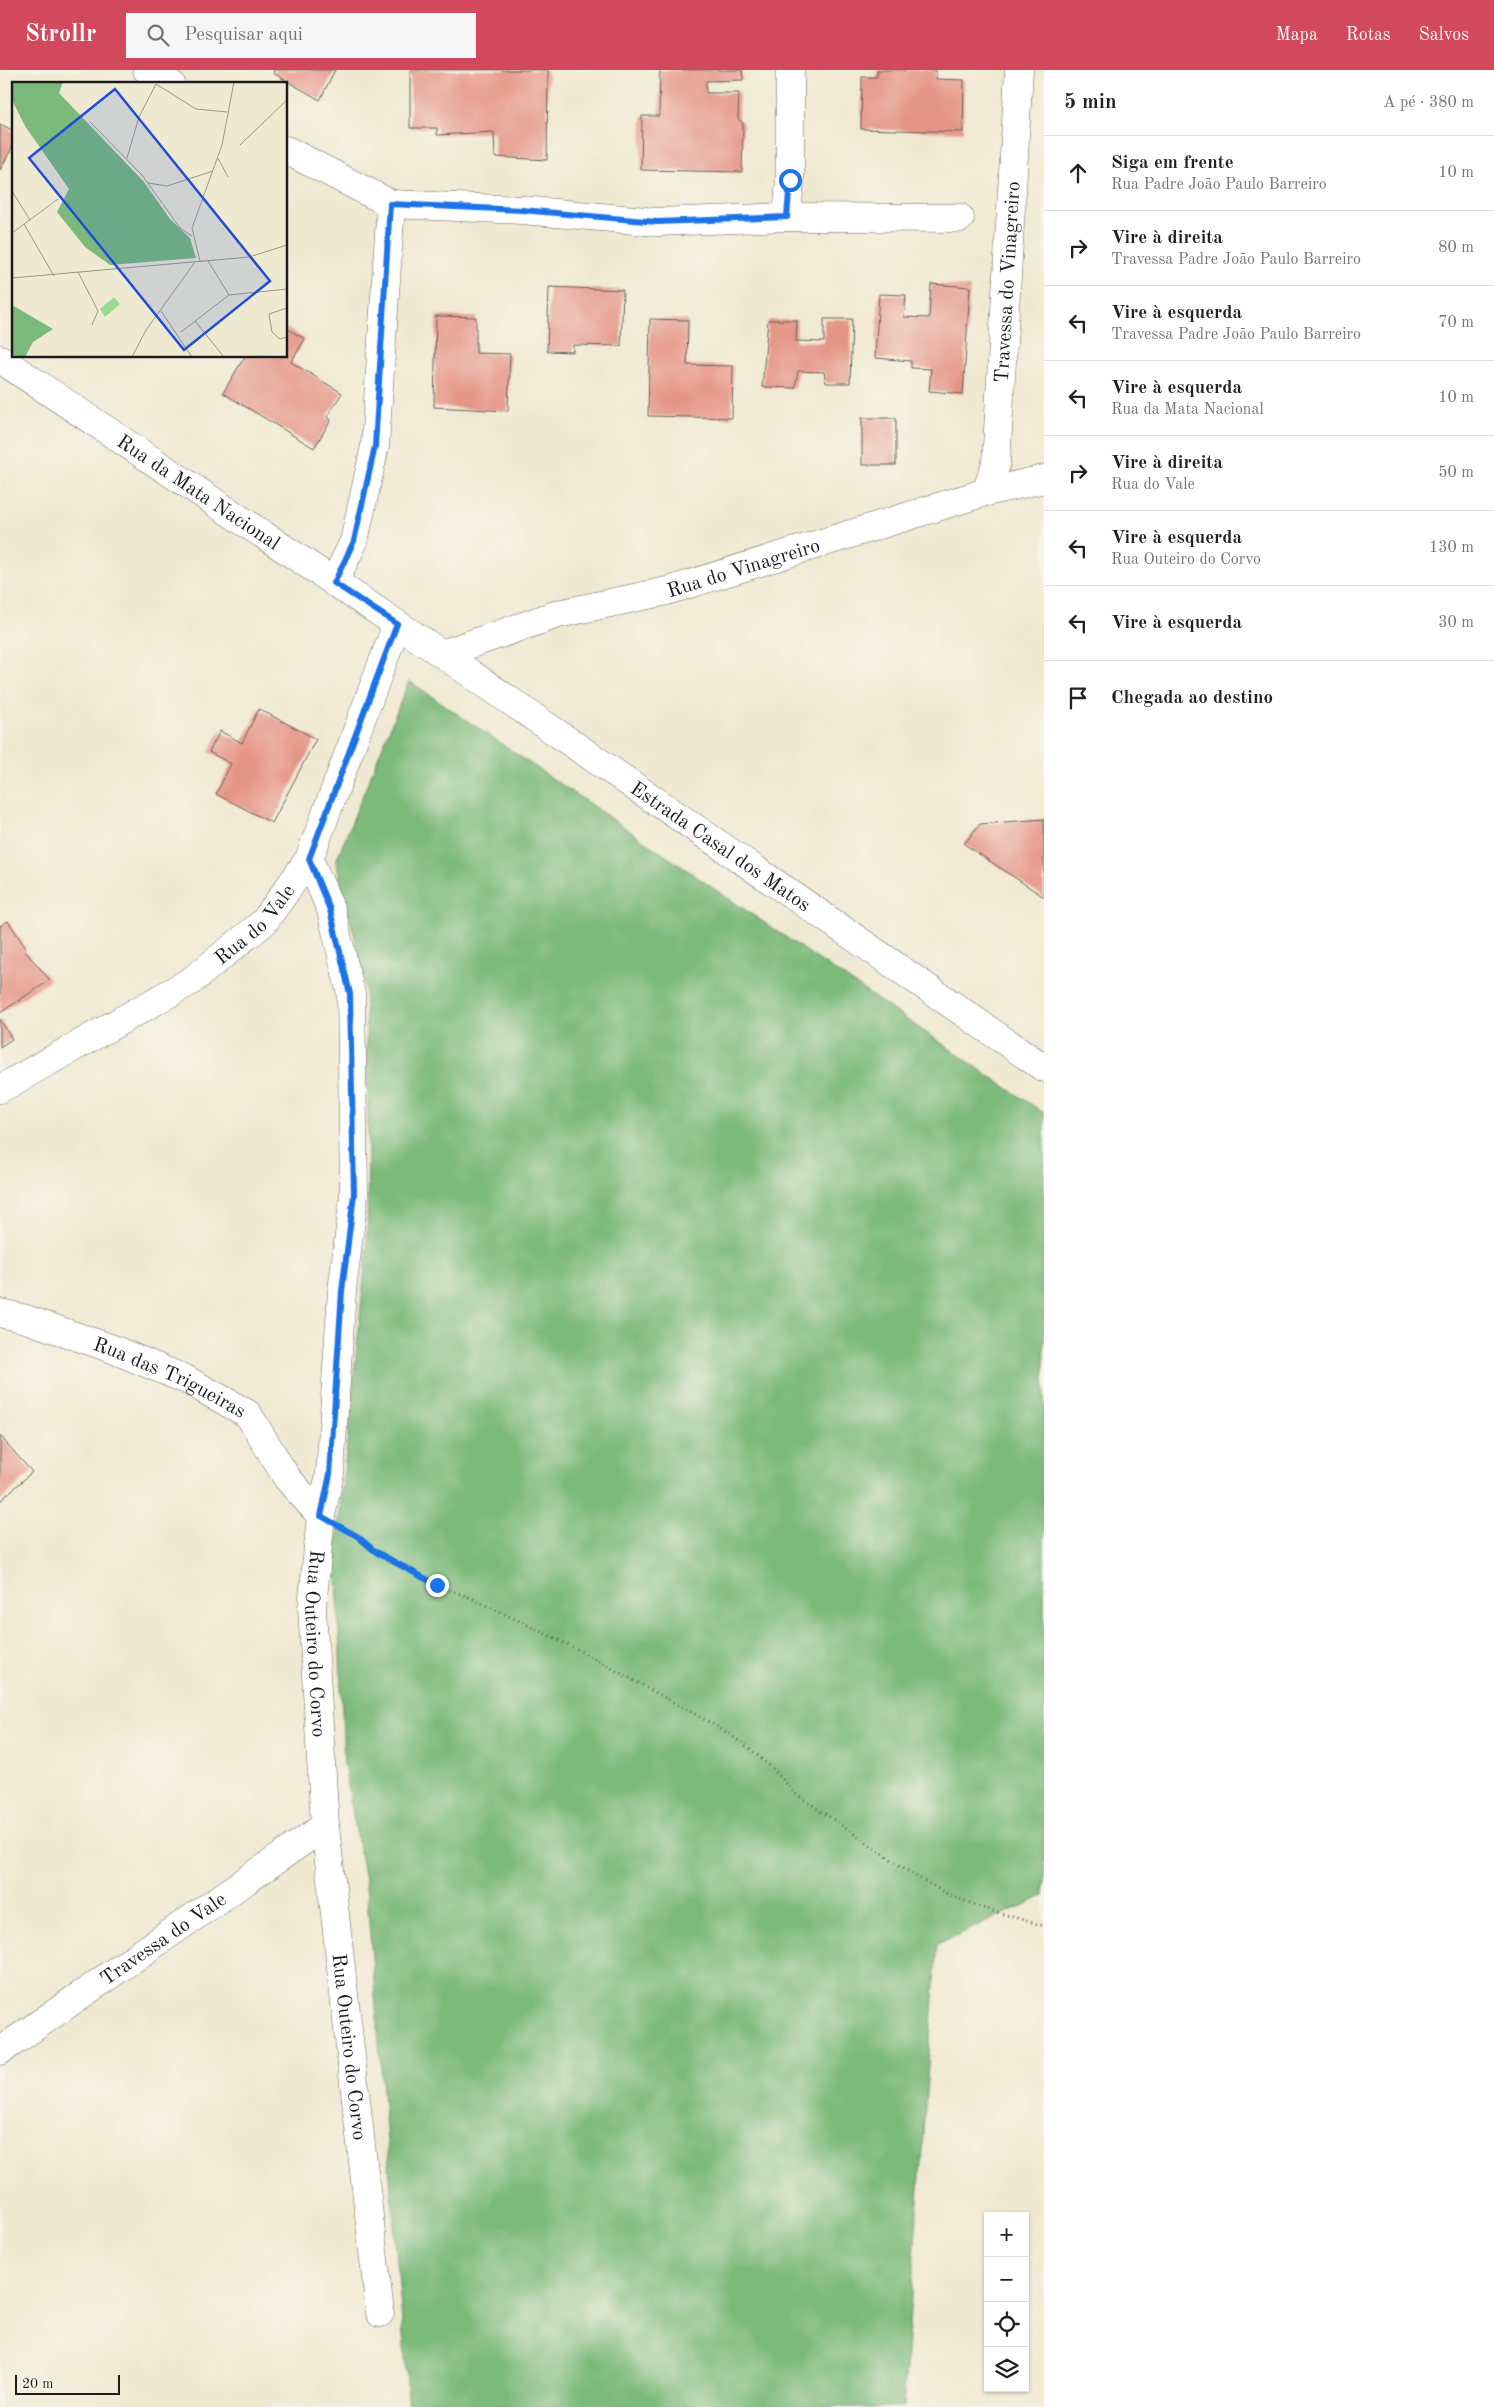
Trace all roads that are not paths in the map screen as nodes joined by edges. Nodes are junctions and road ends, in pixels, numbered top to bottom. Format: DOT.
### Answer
graph roads {
  1 [pos="147,70"];
  2 [pos="790,70"];
  3 [pos="1019,70"];
  4 [pos="168,82"];
  5 [pos="288,151"];
  6 [pos="390,204"];
  7 [pos="787,217"];
  8 [pos="960,218"];
  9 [pos="0,359"];
  10 [pos="1044,479"];
  11 [pos="986,492"];
  12 [pos="334,583"];
  13 [pos="397,624"];
  14 [pos="442,654"];
  15 [pos="309,859"];
  16 [pos="1044,1068"];
  17 [pos="0,1089"];
  18 [pos="0,1313"];
  19 [pos="321,1516"];
  20 [pos="324,1826"];
  21 [pos="0,2051"];
  22 [pos="380,2313"];
  1 -- 4 [label="street"];
  2 -- 7 [label="street"];
  3 -- 11 [label="street, Travessa do Vinagreiro"];
  5 -- 6 [label="street"];
  6 -- 7 [label="street"];
  6 -- 12 [label="street"];
  7 -- 8 [label="street"];
  9 -- 12 [label="street, Rua da Mata Nacional"];
  10 -- 11 [label="street, Rua do Vinagreiro"];
  11 -- 14 [label="street, Rua do Vinagreiro"];
  12 -- 13 [label="street, Rua da Mata Nacional"];
  13 -- 14 [label="street, Estrada Casal dos Matos"];
  13 -- 15 [label="street, Rua do Vale"];
  14 -- 16 [label="street, Estrada Casal dos Matos"];
  15 -- 17 [label="street, Rua do Vale"];
  15 -- 19 [label="street, Rua Outeiro do Corvo"];
  18 -- 19 [label="street, Rua das Trigueiras"];
  19 -- 20 [label="street, Rua Outeiro do Corvo"];
  20 -- 21 [label="street, Travessa do Vale"];
  20 -- 22 [label="street, Rua Outeiro do Corvo"];
}
